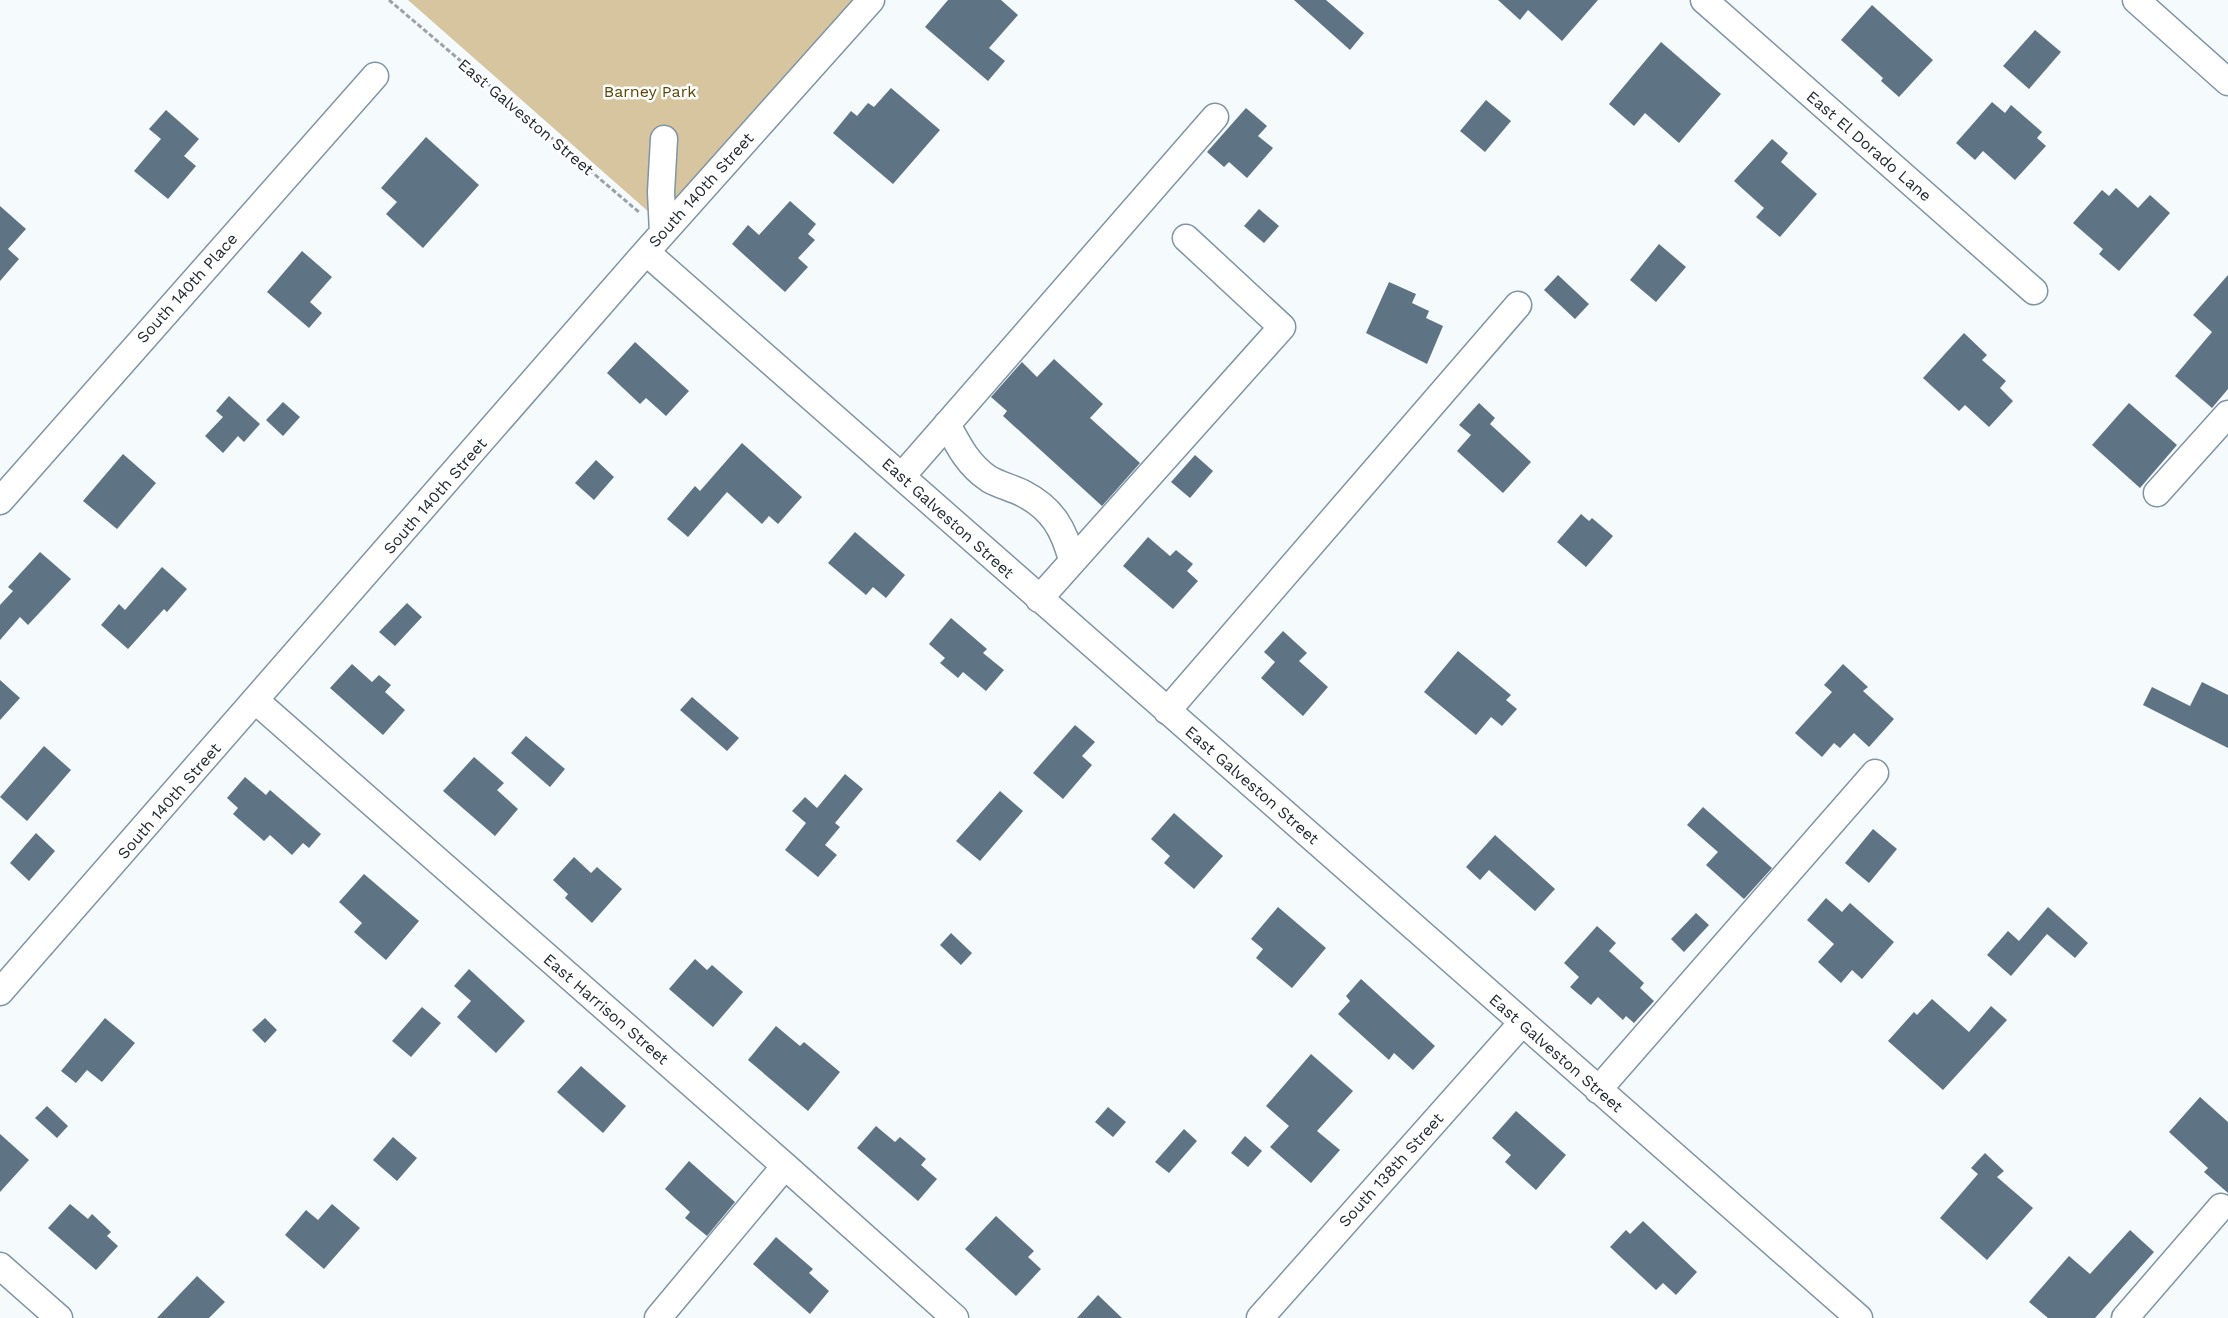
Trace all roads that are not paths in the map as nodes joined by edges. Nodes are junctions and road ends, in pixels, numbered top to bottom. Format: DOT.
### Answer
graph roads {
  1 [pos="871,0"];
  2 [pos="1704,0"];
  3 [pos="2136,0"];
  4 [pos="375,76"];
  5 [pos="2228,82"];
  6 [pos="1215,117"];
  7 [pos="664,139"];
  8 [pos="663,233"];
  9 [pos="1186,238"];
  10 [pos="646,252"];
  11 [pos="2034,291"];
  12 [pos="1518,305"];
  13 [pos="2228,414"];
  14 [pos="947,424"];
  15 [pos="902,476"];
  16 [pos="2157,493"];
  17 [pos="0,501"];
  18 [pos="1072,560"];
  19 [pos="1039,599"];
  20 [pos="256,702"];
  21 [pos="1168,711"];
  22 [pos="1876,773"];
  23 [pos="0,992"];
  24 [pos="1522,1023"];
  25 [pos="1598,1090"];
  26 [pos="785,1166"];
  27 [pos="2221,1207"];
  28 [pos="0,1266"];
  29 [pos="59,1318"];
  30 [pos="658,1318"];
  31 [pos="955,1318"];
  32 [pos="1260,1318"];
  33 [pos="1859,1318"];
  34 [pos="2125,1318"];
  1 -- 8 [label="street, South 140th Street"];
  2 -- 11 [label="street, East El Dorado Lane"];
  3 -- 5 [label="street"];
  4 -- 17 [label="street, South 140th Place"];
  6 -- 14 [label="street"];
  7 -- 8 [label="street"];
  8 -- 10 [label="street, South 140th Street"];
  9 -- 18 [label="street"];
  10 -- 15 [label="street, East Galveston Street"];
  10 -- 20 [label="street, South 140th Street"];
  12 -- 21 [label="street"];
  13 -- 16 [label="street"];
  14 -- 15 [label="street"];
  14 -- 18 [label="street"];
  15 -- 19 [label="street, East Galveston Street"];
  18 -- 19 [label="street"];
  19 -- 21 [label="street, East Galveston Street"];
  20 -- 23 [label="street, South 140th Street"];
  20 -- 26 [label="street, East Harrison Street"];
  21 -- 24 [label="street, East Galveston Street"];
  22 -- 25 [label="street"];
  24 -- 25 [label="street, East Galveston Street"];
  24 -- 32 [label="street, South 138th Street"];
  25 -- 33 [label="street, East Galveston Street"];
  26 -- 30 [label="street"];
  26 -- 31 [label="street, East Harrison Street"];
  27 -- 34 [label="street"];
  28 -- 29 [label="street"];
}
